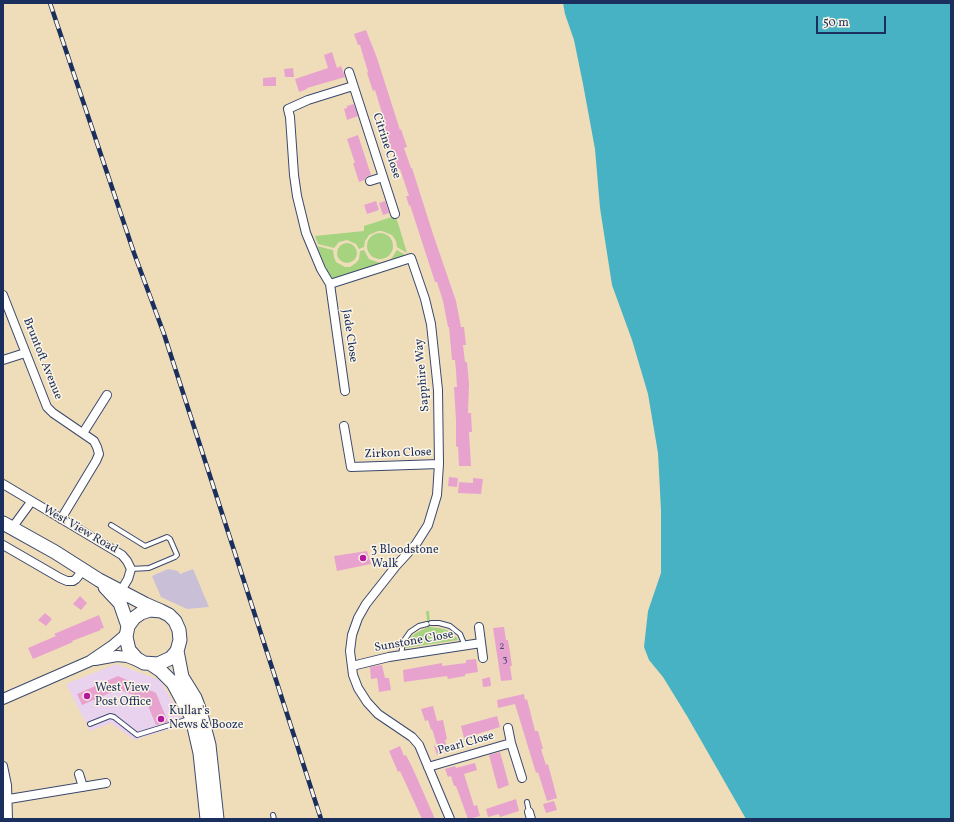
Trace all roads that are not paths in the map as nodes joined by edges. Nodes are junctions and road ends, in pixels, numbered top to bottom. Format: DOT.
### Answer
graph roads {
  1 [pos="349,72"];
  2 [pos="353,86"];
  3 [pos="383,177"];
  4 [pos="370,182"];
  5 [pos="395,214"];
  6 [pos="330,284"];
  7 [pos="3,295"];
  8 [pos="25,353"];
  9 [pos="3,360"];
  10 [pos="345,391"];
  11 [pos="106,395"];
  12 [pos="344,426"];
  13 [pos="82,433"];
  14 [pos="439,464"];
  15 [pos="3,484"];
  16 [pos="31,502"];
  17 [pos="61,519"];
  18 [pos="8,525"];
  19 [pos="111,525"];
  20 [pos="3,545"];
  21 [pos="131,569"];
  22 [pos="83,570"];
  23 [pos="119,595"];
  24 [pos="161,611"];
  25 [pos="479,628"];
  26 [pos="127,630"];
  27 [pos="481,643"];
  28 [pos="464,646"];
  29 [pos="177,651"];
  30 [pos="401,655"];
  31 [pos="483,658"];
  32 [pos="90,661"];
  33 [pos="147,663"];
  34 [pos="352,666"];
  35 [pos="3,699"];
  36 [pos="192,718"];
  37 [pos="90,724"];
  38 [pos="508,728"];
  39 [pos="511,743"];
  40 [pos="3,766"];
  41 [pos="428,767"];
  42 [pos="79,774"];
  43 [pos="522,778"];
  44 [pos="106,783"];
  45 [pos="82,787"];
  46 [pos="9,799"];
  47 [pos="527,802"];
  48 [pos="530,815"];
  49 [pos="8,819"];
  50 [pos="207,819"];
  51 [pos="217,819"];
  52 [pos="450,819"];
  1 -- 2 [label="street, Citrine Close"];
  2 -- 3 [label="street, Citrine Close"];
  2 -- 6 [label="street"];
  3 -- 4 [label="street"];
  3 -- 5 [label="street, Citrine Close"];
  6 -- 10 [label="street, Jade Close"];
  6 -- 14 [label="street, Sapphire Way"];
  7 -- 8 [label="street, Bruntoft Avenue"];
  8 -- 9 [label="street"];
  8 -- 13 [label="street, Bruntoft Avenue"];
  11 -- 13 [label="street"];
  12 -- 14 [label="street, Zirkon Close"];
  13 -- 17 [label="street, Bruntoft Avenue"];
  14 -- 34 [label="street, Sapphire Way"];
  15 -- 16 [label="street, West View Road"];
  16 -- 17 [label="street, West View Road"];
  16 -- 18 [label="street"];
  17 -- 21 [label="street, West View Road"];
  18 -- 22 [label="main road"];
  19 -- 21 [label="lane"];
  20 -- 22 [label="street"];
  21 -- 23 [label="street"];
  22 -- 23 [label="main road"];
  23 -- 24 [label="main road"];
  23 -- 26 [label="main road"];
  24 -- 26 [label="main road"];
  24 -- 29 [label="main road"];
  25 -- 27 [label="street"];
  26 -- 32 [label="street"];
  26 -- 33 [label="main road"];
  27 -- 28 [label="street, Sunstone Close"];
  27 -- 31 [label="street"];
  28 -- 30 [label="street, Sunstone Close"];
  28 -- 30 [label="lane"];
  29 -- 33 [label="main road"];
  29 -- 51 [label="main road"];
  30 -- 34 [label="street, Sunstone Close"];
  32 -- 33 [label="street"];
  32 -- 35 [label="street"];
  33 -- 36 [label="main road"];
  34 -- 41 [label="street, Sapphire Way"];
  36 -- 37 [label="lane"];
  36 -- 50 [label="main road"];
  38 -- 39 [label="street, Pearl Close"];
  39 -- 41 [label="street, Pearl Close"];
  39 -- 43 [label="street, Pearl Close"];
  40 -- 46 [label="street"];
  41 -- 52 [label="street, Sapphire Way"];
  42 -- 45 [label="street"];
  44 -- 45 [label="street"];
  45 -- 46 [label="street"];
  46 -- 49 [label="street"];
  47 -- 48 [label="lane"];
}
